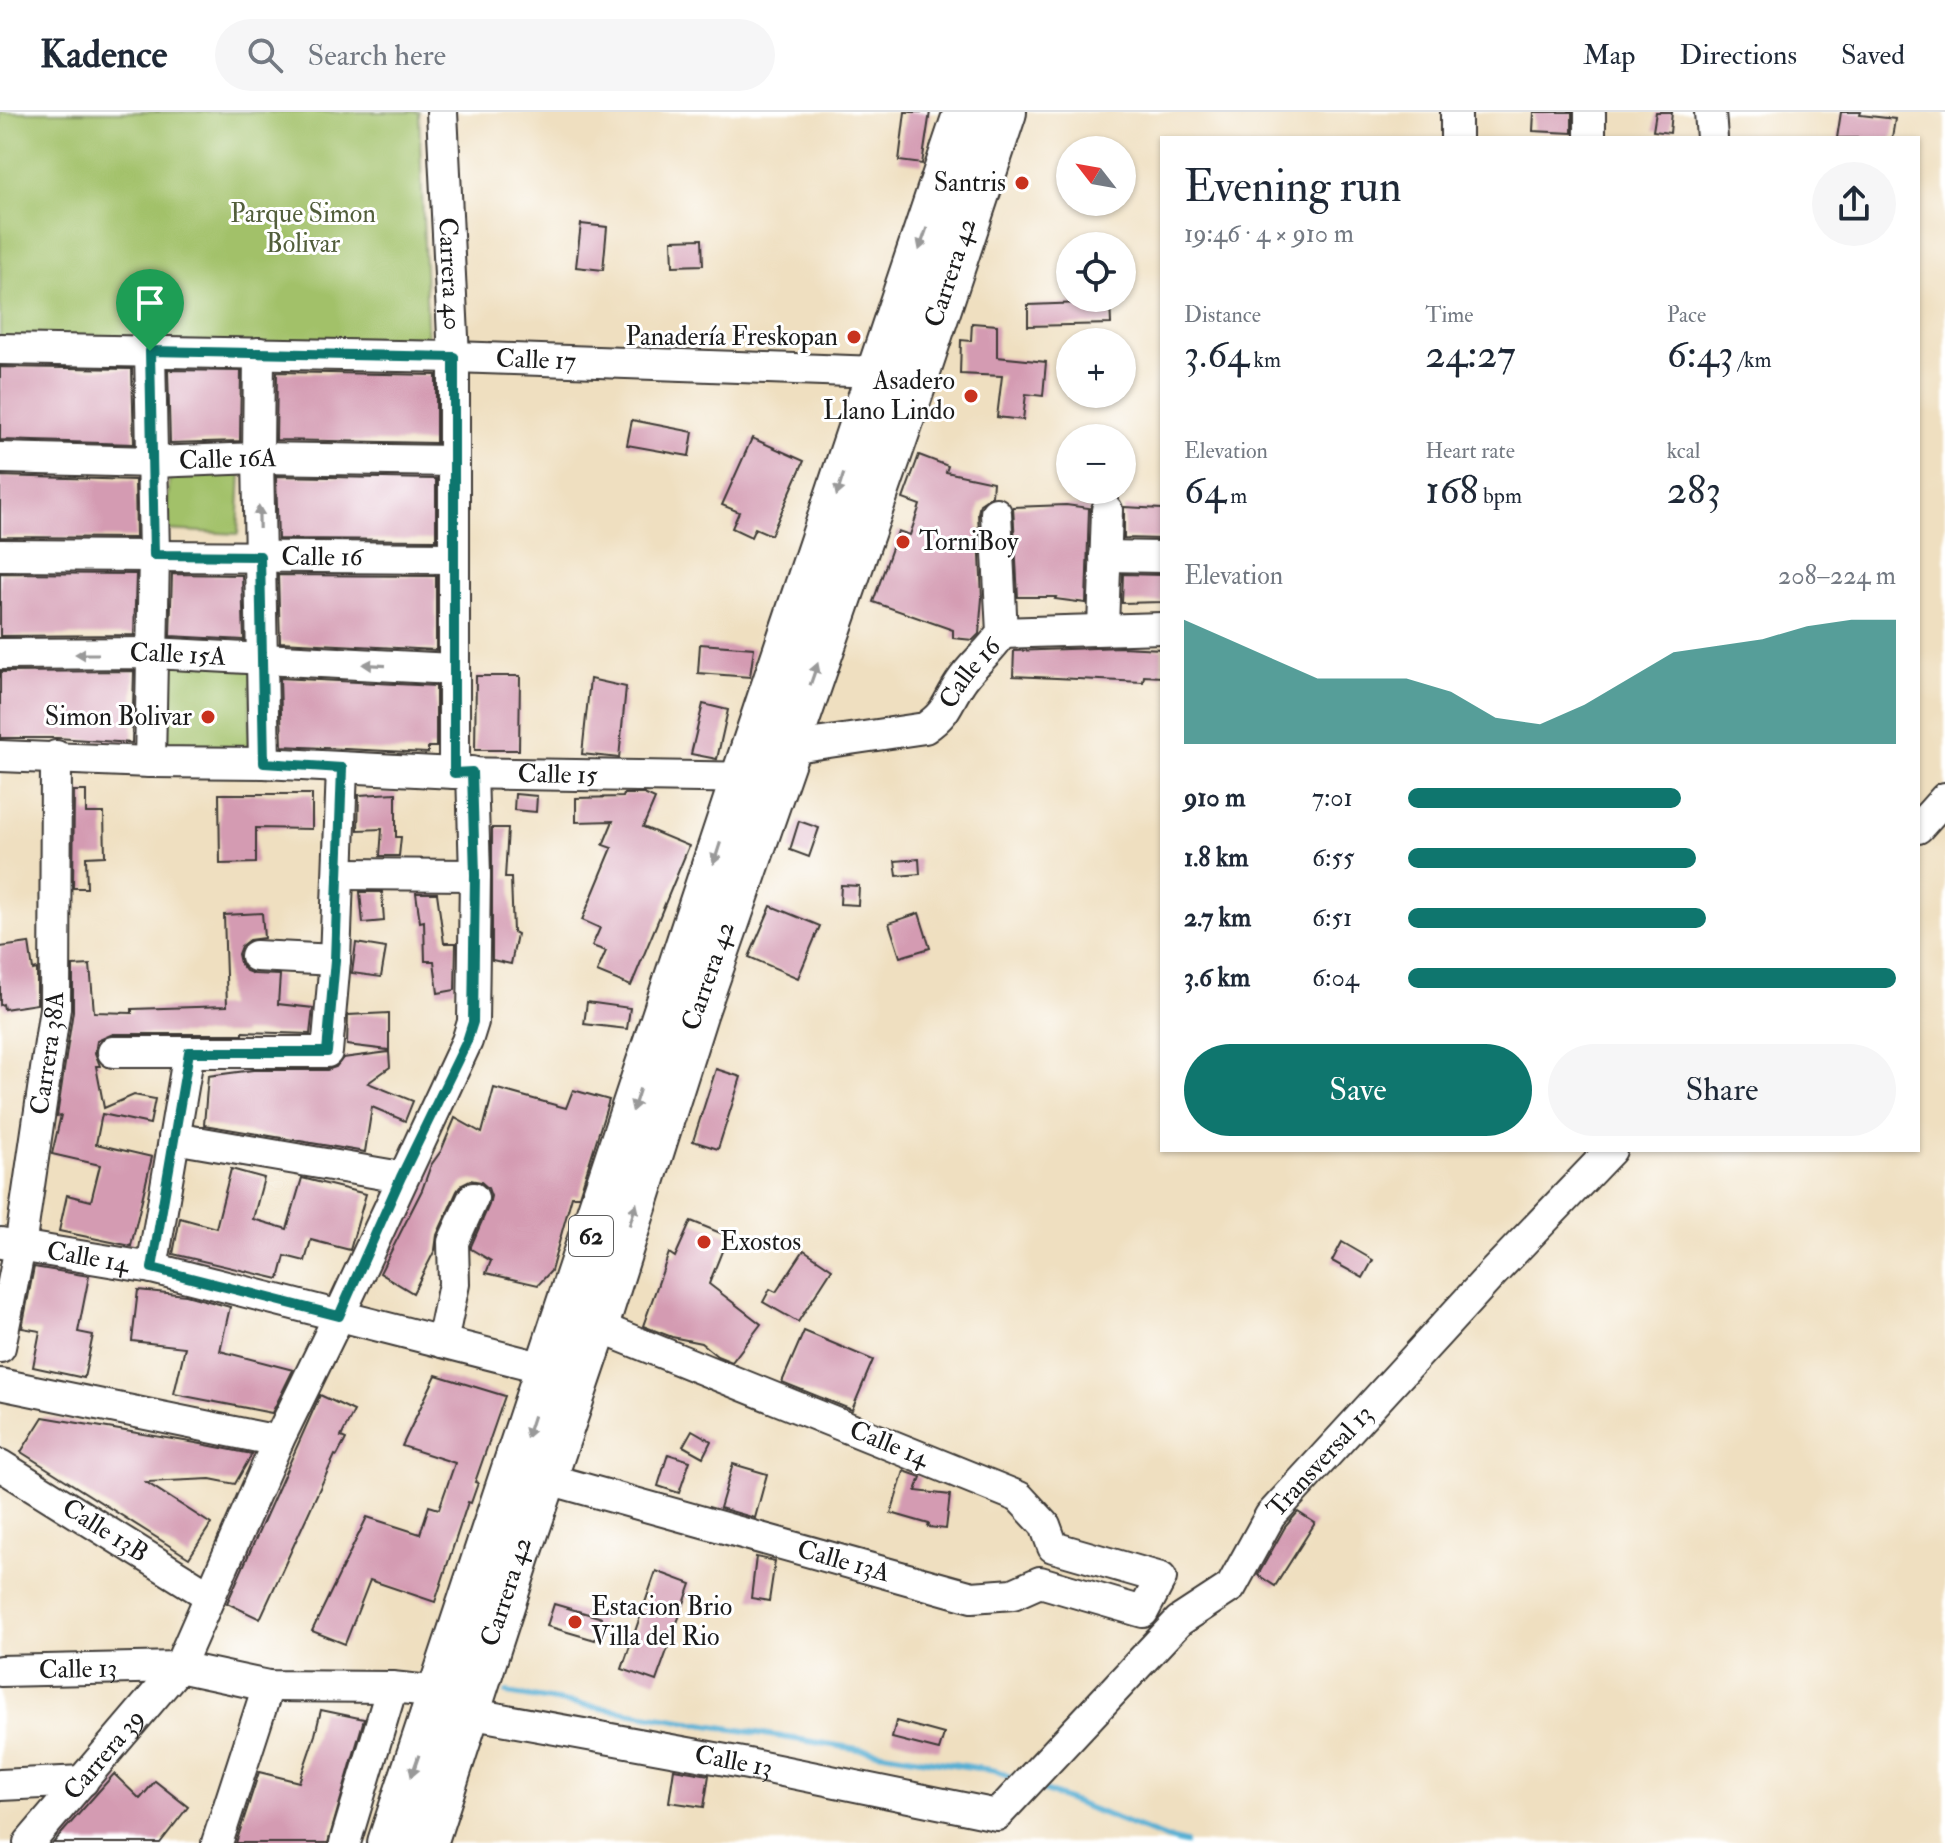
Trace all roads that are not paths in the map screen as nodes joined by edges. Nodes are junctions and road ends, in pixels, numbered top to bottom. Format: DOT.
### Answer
graph roads {
  1 [pos="442,112"];
  2 [pos="966,112"];
  3 [pos="1004,112"];
  4 [pos="1456,112"];
  5 [pos="1590,112"];
  6 [pos="1710,112"];
  7 [pos="1456,136"];
  8 [pos="1590,136"];
  9 [pos="1712,136"];
  10 [pos="0,349"];
  11 [pos="150,351"];
  12 [pos="259,353"];
  13 [pos="454,357"];
  14 [pos="878,372"];
  15 [pos="0,458"];
  16 [pos="258,458"];
  17 [pos="454,461"];
  18 [pos="153,462"];
  19 [pos="1107,510"];
  20 [pos="996,513"];
  21 [pos="0,555"];
  22 [pos="154,555"];
  23 [pos="260,556"];
  24 [pos="1105,556"];
  25 [pos="1160,557"];
  26 [pos="453,558"];
  27 [pos="1103,628"];
  28 [pos="1160,628"];
  29 [pos="1002,633"];
  30 [pos="153,653"];
  31 [pos="0,654"];
  32 [pos="263,659"];
  33 [pos="452,669"];
  34 [pos="0,756"];
  35 [pos="56,756"];
  36 [pos="150,762"];
  37 [pos="264,763"];
  38 [pos="342,768"];
  39 [pos="770,768"];
  40 [pos="463,772"];
  41 [pos="1945,798"];
  42 [pos="1920,826"];
  43 [pos="340,874"];
  44 [pos="475,875"];
  45 [pos="256,956"];
  46 [pos="335,960"];
  47 [pos="113,1052"];
  48 [pos="189,1052"];
  49 [pos="174,1138"];
  50 [pos="1609,1152"];
  51 [pos="401,1177"];
  52 [pos="473,1198"];
  53 [pos="10,1245"];
  54 [pos="152,1268"];
  55 [pos="339,1316"];
  56 [pos="596,1326"];
  57 [pos="442,1342"];
  58 [pos="0,1347"];
  59 [pos="548,1369"];
  60 [pos="0,1384"];
  61 [pos="278,1441"];
  62 [pos="0,1465"];
  63 [pos="545,1478"];
  64 [pos="1053,1547"];
  65 [pos="1040,1582"];
  66 [pos="210,1596"];
  67 [pos="179,1667"];
  68 [pos="0,1671"];
  69 [pos="268,1686"];
  70 [pos="392,1687"];
  71 [pos="454,1703"];
  72 [pos="83,1781"];
  73 [pos="0,1785"];
  74 [pos="1017,1794"];
  75 [pos="230,1802"];
  76 [pos="29,1843"];
  77 [pos="193,1843"];
  78 [pos="217,1843"];
  79 [pos="345,1843"];
  80 [pos="390,1843"];
  81 [pos="425,1843"];
  1 -- 13 [label="street, Carrera 40"];
  2 -- 14 [label="highway, Carrera 42 / 62, one-way"];
  39 -- 3 [label="highway, Carrera 42 / 62, one-way"];
  4 -- 7 [label="street"];
  5 -- 8 [label="street"];
  6 -- 9 [label="street"];
  10 -- 11 [label="street, Calle 17"];
  11 -- 12 [label="street, Calle 17"];
  11 -- 18 [label="street"];
  12 -- 13 [label="street, Calle 17"];
  12 -- 16 [label="street"];
  13 -- 14 [label="street, Calle 17"];
  13 -- 17 [label="street, Carrera 40"];
  14 -- 39 [label="highway, Carrera 42 / 62, one-way"];
  15 -- 18 [label="street, Calle 16A"];
  16 -- 17 [label="street, Calle 16A"];
  16 -- 18 [label="street, Calle 16A"];
  23 -- 16 [label="street, one-way"];
  17 -- 26 [label="street, Carrera 40"];
  18 -- 22 [label="street"];
  19 -- 24 [label="street"];
  20 -- 29 [label="street"];
  21 -- 22 [label="street, Calle 16"];
  22 -- 23 [label="street, Calle 16"];
  22 -- 30 [label="street"];
  23 -- 26 [label="street, Calle 16"];
  23 -- 32 [label="street"];
  24 -- 25 [label="street"];
  24 -- 27 [label="street"];
  26 -- 33 [label="street, Carrera 40"];
  27 -- 28 [label="street, Calle 16"];
  27 -- 29 [label="street, Calle 16"];
  29 -- 39 [label="street, Calle 16"];
  30 -- 31 [label="street, Calle 15A, one-way"];
  30 -- 32 [label="street, Calle 15A"];
  30 -- 36 [label="street"];
  33 -- 32 [label="street, Calle 15A, one-way"];
  32 -- 37 [label="street"];
  33 -- 40 [label="street, Carrera 40"];
  34 -- 35 [label="street, Calle 15"];
  35 -- 36 [label="street, Calle 15"];
  35 -- 53 [label="street, Carrera 38A"];
  36 -- 37 [label="street, Calle 15"];
  37 -- 38 [label="street, Calle 15"];
  38 -- 40 [label="street, Calle 15"];
  38 -- 43 [label="street"];
  39 -- 40 [label="street, Calle 15"];
  56 -- 39 [label="highway, Carrera 42 / 62, one-way"];
  39 -- 59 [label="highway, Carrera 42 / 62, one-way"];
  40 -- 44 [label="street, Carrera 40"];
  41 -- 42 [label="street"];
  43 -- 44 [label="street"];
  43 -- 46 [label="street"];
  44 -- 51 [label="street, Carrera 40"];
  45 -- 46 [label="street"];
  46 -- 48 [label="street"];
  47 -- 48 [label="street"];
  48 -- 49 [label="street"];
  49 -- 51 [label="street"];
  49 -- 54 [label="street"];
  50 -- 74 [label="street, Transversal 13"];
  51 -- 55 [label="street, Carrera 39"];
  52 -- 57 [label="street"];
  53 -- 54 [label="street, Calle 14"];
  53 -- 58 [label="street, Carrera 38A"];
  54 -- 55 [label="street, Calle 14"];
  55 -- 57 [label="street, Calle 14"];
  55 -- 61 [label="street, Carrera 39"];
  56 -- 63 [label="highway, Carrera 42 / 62"];
  56 -- 64 [label="street, Calle 14"];
  57 -- 59 [label="street, Calle 14"];
  59 -- 71 [label="highway, Carrera 42 / 62, one-way"];
  60 -- 61 [label="street"];
  61 -- 66 [label="street, Carrera 39"];
  62 -- 66 [label="street, Calle 13B"];
  63 -- 65 [label="street, Calle 13A"];
  63 -- 71 [label="highway, Carrera 42 / 62"];
  64 -- 65 [label="street"];
  64 -- 65 [label="street"];
  66 -- 67 [label="street, Carrera 39"];
  67 -- 68 [label="street, Calle 13"];
  67 -- 69 [label="street, Calle 13"];
  67 -- 72 [label="street, Carrera 39"];
  69 -- 70 [label="street, Calle 13"];
  69 -- 75 [label="street"];
  70 -- 71 [label="street, Calle 13"];
  70 -- 79 [label="street"];
  71 -- 74 [label="street, Calle 13"];
  71 -- 80 [label="highway, Carrera 42 / 62, one-way"];
  71 -- 81 [label="highway, Carrera 42 / 62"];
  72 -- 73 [label="street"];
  72 -- 76 [label="street, Carrera 39"];
  75 -- 77 [label="street"];
  75 -- 78 [label="street"];
}
